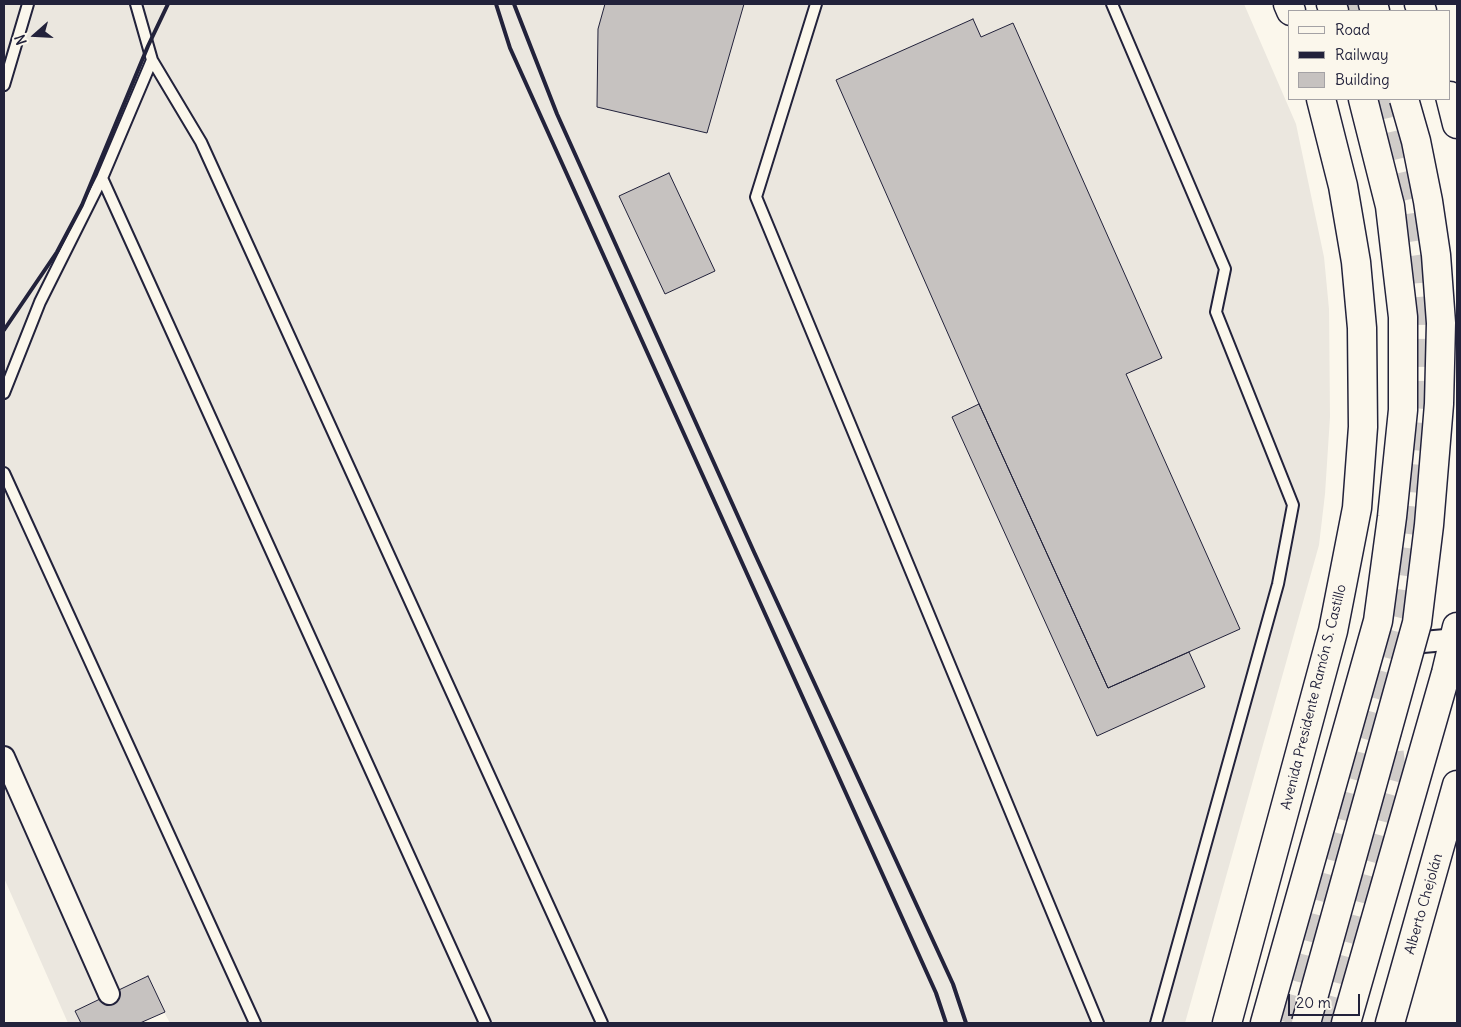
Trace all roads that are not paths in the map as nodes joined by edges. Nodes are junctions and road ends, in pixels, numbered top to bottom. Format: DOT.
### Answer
graph roads {
  1 [pos="28,4"];
  2 [pos="136,4"];
  3 [pos="816,4"];
  4 [pos="1112,4"];
  5 [pos="152,60"];
  6 [pos="4,85"];
  7 [pos="1321,100"];
  8 [pos="1363,100"];
  9 [pos="1404,100"];
  10 [pos="1451,100"];
  11 [pos="1457,124"];
  12 [pos="102,178"];
  13 [pos="4,393"];
  14 [pos="4,473"];
  15 [pos="1456,635"];
  16 [pos="1423,642"];
  17 [pos="4,757"];
  18 [pos="1457,785"];
  19 [pos="109,994"];
  20 [pos="255,1023"];
  21 [pos="485,1023"];
  22 [pos="602,1023"];
  23 [pos="1098,1023"];
  24 [pos="1156,1023"];
  25 [pos="1227,1023"];
  26 [pos="1265,1023"];
  27 [pos="1306,1023"];
  28 [pos="1346,1023"];
  29 [pos="1390,1023"];
  1 -- 6 [label="lane"];
  2 -- 5 [label="lane"];
  3 -- 23 [label="lane"];
  4 -- 24 [label="lane"];
  5 -- 12 [label="lane"];
  5 -- 22 [label="lane"];
  7 -- 25 [label="main road, Avenida Presidente Ramón S. Castillo"];
  8 -- 26 [label="main road"];
  9 -- 27 [label="main road, bridge"];
  10 -- 11 [label="main road"];
  12 -- 13 [label="lane"];
  12 -- 21 [label="lane"];
  14 -- 20 [label="lane"];
  15 -- 16 [label="street"];
  15 -- 28 [label="main road"];
  17 -- 19 [label="street"];
  18 -- 29 [label="main road, Alberto Chejolán"];
}
